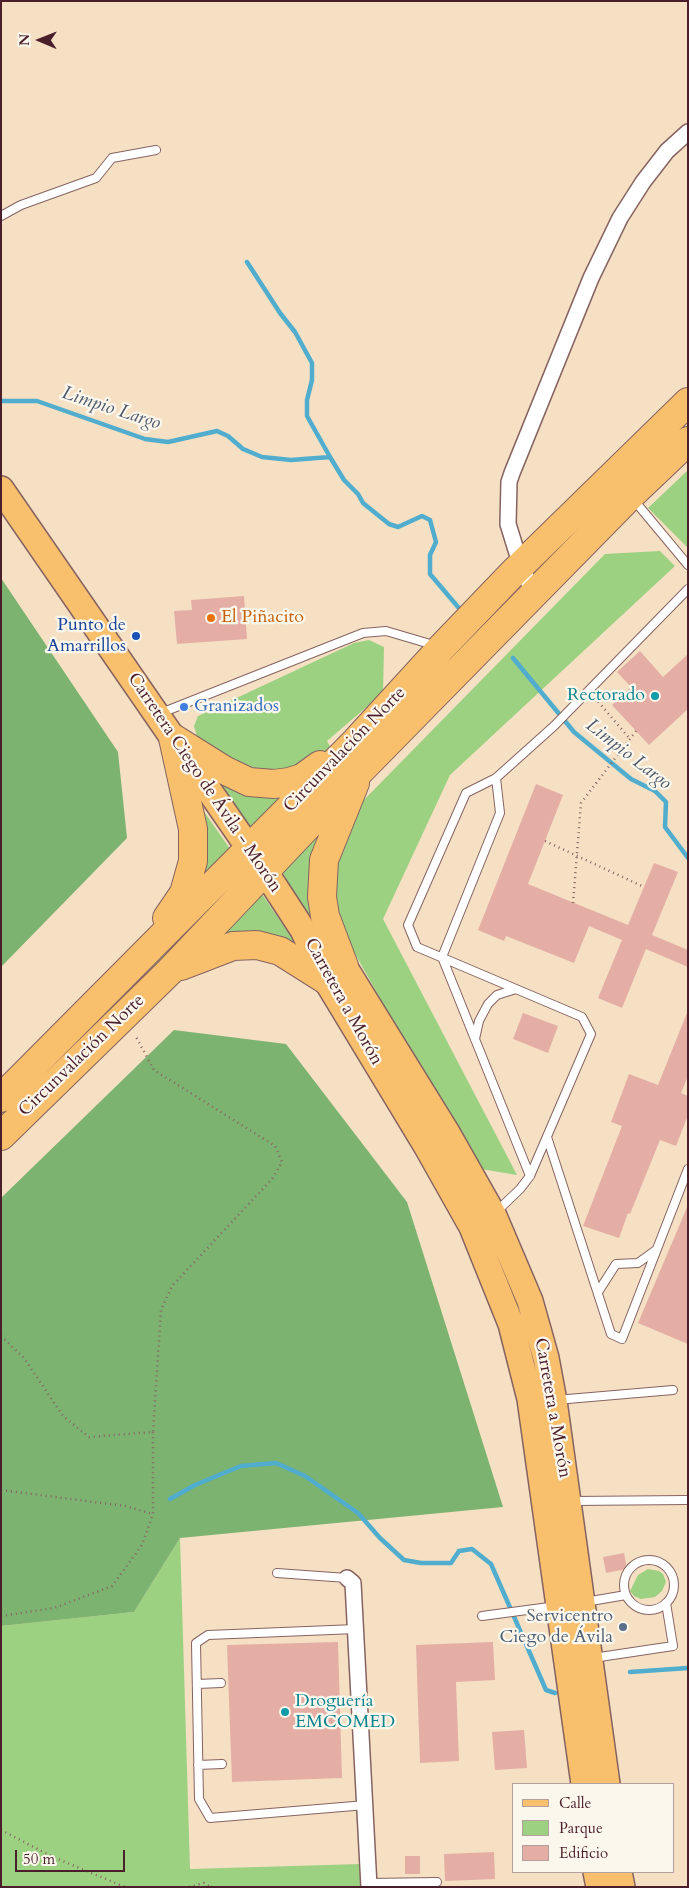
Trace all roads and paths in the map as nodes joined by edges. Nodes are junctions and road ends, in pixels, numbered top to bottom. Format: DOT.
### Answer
graph roads {
  1 [pos="688,132"];
  2 [pos="156,150"];
  3 [pos="1,216"];
  4 [pos="688,402"];
  5 [pos="688,440"];
  6 [pos="612,476"];
  7 [pos="1,489"];
  8 [pos="631,495"];
  9 [pos="688,565"];
  10 [pos="521,566"];
  11 [pos="688,589"];
  12 [pos="534,594"];
  13 [pos="455,654"];
  14 [pos="588,691"];
  15 [pos="157,714"];
  16 [pos="636,731"];
  17 [pos="173,738"];
  18 [pos="630,739"];
  19 [pos="356,740"];
  20 [pos="358,772"];
  21 [pos="496,778"];
  22 [pos="545,841"];
  23 [pos="577,856"];
  24 [pos="257,860"];
  25 [pos="644,887"];
  26 [pos="573,902"];
  27 [pos="303,930"];
  28 [pos="442,958"];
  29 [pos="170,970"];
  30 [pos="128,972"];
  31 [pos="335,973"];
  32 [pos="516,989"];
  33 [pos="124,1016"];
  34 [pos="475,1039"];
  35 [pos="1,1098"];
  36 [pos="1,1136"];
  37 [pos="547,1137"];
  38 [pos="688,1169"];
  39 [pos="530,1176"];
  40 [pos="493,1214"];
  41 [pos="472,1227"];
  42 [pos="656,1250"];
  43 [pos="598,1292"];
  44 [pos="1,1336"];
  45 [pos="673,1390"];
  46 [pos="554,1400"];
  47 [pos="152,1432"];
  48 [pos="1,1490"];
  49 [pos="688,1500"];
  50 [pos="568,1501"];
  51 [pos="153,1514"];
  52 [pos="277,1573"];
  53 [pos="347,1578"];
  54 [pos="626,1596"];
  55 [pos="666,1603"];
  56 [pos="570,1604"];
  57 [pos="1,1616"];
  58 [pos="482,1616"];
  59 [pos="356,1629"];
  60 [pos="578,1661"];
  61 [pos="221,1683"];
  62 [pos="197,1684"];
  63 [pos="222,1764"];
  64 [pos="198,1765"];
  65 [pos="584,1783"];
  66 [pos="608,1783"];
  67 [pos="366,1805"];
  68 [pos="1,1830"];
  69 [pos="596,1873"];
  70 [pos="620,1873"];
  71 [pos="437,1882"];
  72 [pos="369,1885"];
  73 [pos="125,1887"];
  74 [pos="189,1887"];
  75 [pos="211,1887"];
  76 [pos="598,1887"];
  77 [pos="622,1887"];
  1 -- 10 [label="street"];
  2 -- 3 [label="lane"];
  4 -- 6 [label="highway, Circunvalación Norte"];
  5 -- 8 [label="highway, Circunvalación Norte"];
  6 -- 8 [label="highway"];
  6 -- 10 [label="highway, Circunvalación Norte"];
  7 -- 15 [label="main road, Carretera Ciego de Ávila - Morón"];
  8 -- 9 [label="lane"];
  8 -- 12 [label="highway, Circunvalación Norte"];
  10 -- 12 [label="street"];
  10 -- 13 [label="highway, Circunvalación Norte"];
  11 -- 14 [label="lane"];
  12 -- 13 [label="highway, Circunvalación Norte"];
  13 -- 15 [label="lane"];
  13 -- 19 [label="highway, Circunvalación Norte"];
  13 -- 20 [label="highway, Circunvalación Norte"];
  14 -- 18 [label="path"];
  14 -- 21 [label="lane"];
  15 -- 17 [label="main road, Carretera Ciego de Ávila - Morón"];
  16 -- 18 [label="path"];
  17 -- 19 [label="highway"];
  17 -- 24 [label="main road, Carretera Ciego de Ávila - Morón"];
  17 -- 30 [label="highway"];
  18 -- 23 [label="path"];
  19 -- 24 [label="highway, Circunvalación Norte"];
  20 -- 24 [label="highway, Circunvalación Norte"];
  20 -- 31 [label="highway"];
  21 -- 28 [label="lane"];
  21 -- 28 [label="lane"];
  22 -- 23 [label="path"];
  23 -- 25 [label="path"];
  23 -- 26 [label="path"];
  24 -- 27 [label="main road, Carretera Ciego de Ávila - Morón"];
  24 -- 29 [label="highway, Circunvalación Norte"];
  24 -- 30 [label="highway, Circunvalación Norte"];
  27 -- 31 [label="main road, Carretera a Morón"];
  28 -- 32 [label="lane"];
  28 -- 34 [label="lane"];
  29 -- 31 [label="highway"];
  29 -- 33 [label="highway, Circunvalación Norte"];
  30 -- 35 [label="highway, Circunvalación Norte"];
  31 -- 40 [label="main road, Carretera a Morón"];
  31 -- 41 [label="main road, Carretera a Morón"];
  32 -- 34 [label="lane"];
  32 -- 37 [label="lane"];
  33 -- 36 [label="highway, Circunvalación Norte"];
  33 -- 47 [label="path"];
  34 -- 39 [label="lane"];
  37 -- 39 [label="lane"];
  37 -- 43 [label="lane"];
  38 -- 42 [label="lane"];
  39 -- 40 [label="lane"];
  40 -- 41 [label="main road"];
  40 -- 46 [label="main road, Carretera a Morón"];
  41 -- 56 [label="main road, Carretera a Morón"];
  42 -- 43 [label="lane"];
  42 -- 43 [label="lane"];
  44 -- 47 [label="path"];
  45 -- 46 [label="lane"];
  46 -- 50 [label="main road, Carretera a Morón"];
  47 -- 51 [label="path"];
  48 -- 51 [label="path"];
  49 -- 50 [label="lane"];
  50 -- 56 [label="main road, Carretera a Morón"];
  51 -- 57 [label="path"];
  52 -- 53 [label="lane"];
  53 -- 59 [label="street"];
  54 -- 55 [label="lane"];
  54 -- 55 [label="lane"];
  54 -- 56 [label="lane"];
  55 -- 60 [label="lane"];
  56 -- 58 [label="lane"];
  56 -- 60 [label="main road, Carretera a Morón"];
  59 -- 62 [label="lane"];
  59 -- 67 [label="street"];
  60 -- 65 [label="main road, Carretera a Morón"];
  60 -- 66 [label="main road, Carretera a Morón"];
  61 -- 62 [label="lane"];
  62 -- 64 [label="lane"];
  63 -- 64 [label="lane"];
  64 -- 67 [label="lane"];
  67 -- 72 [label="street"];
  68 -- 73 [label="path"];
  69 -- 76 [label="main road"];
  70 -- 77 [label="main road"];
  71 -- 72 [label="lane"];
  74 -- 75 [label="path"];
}
